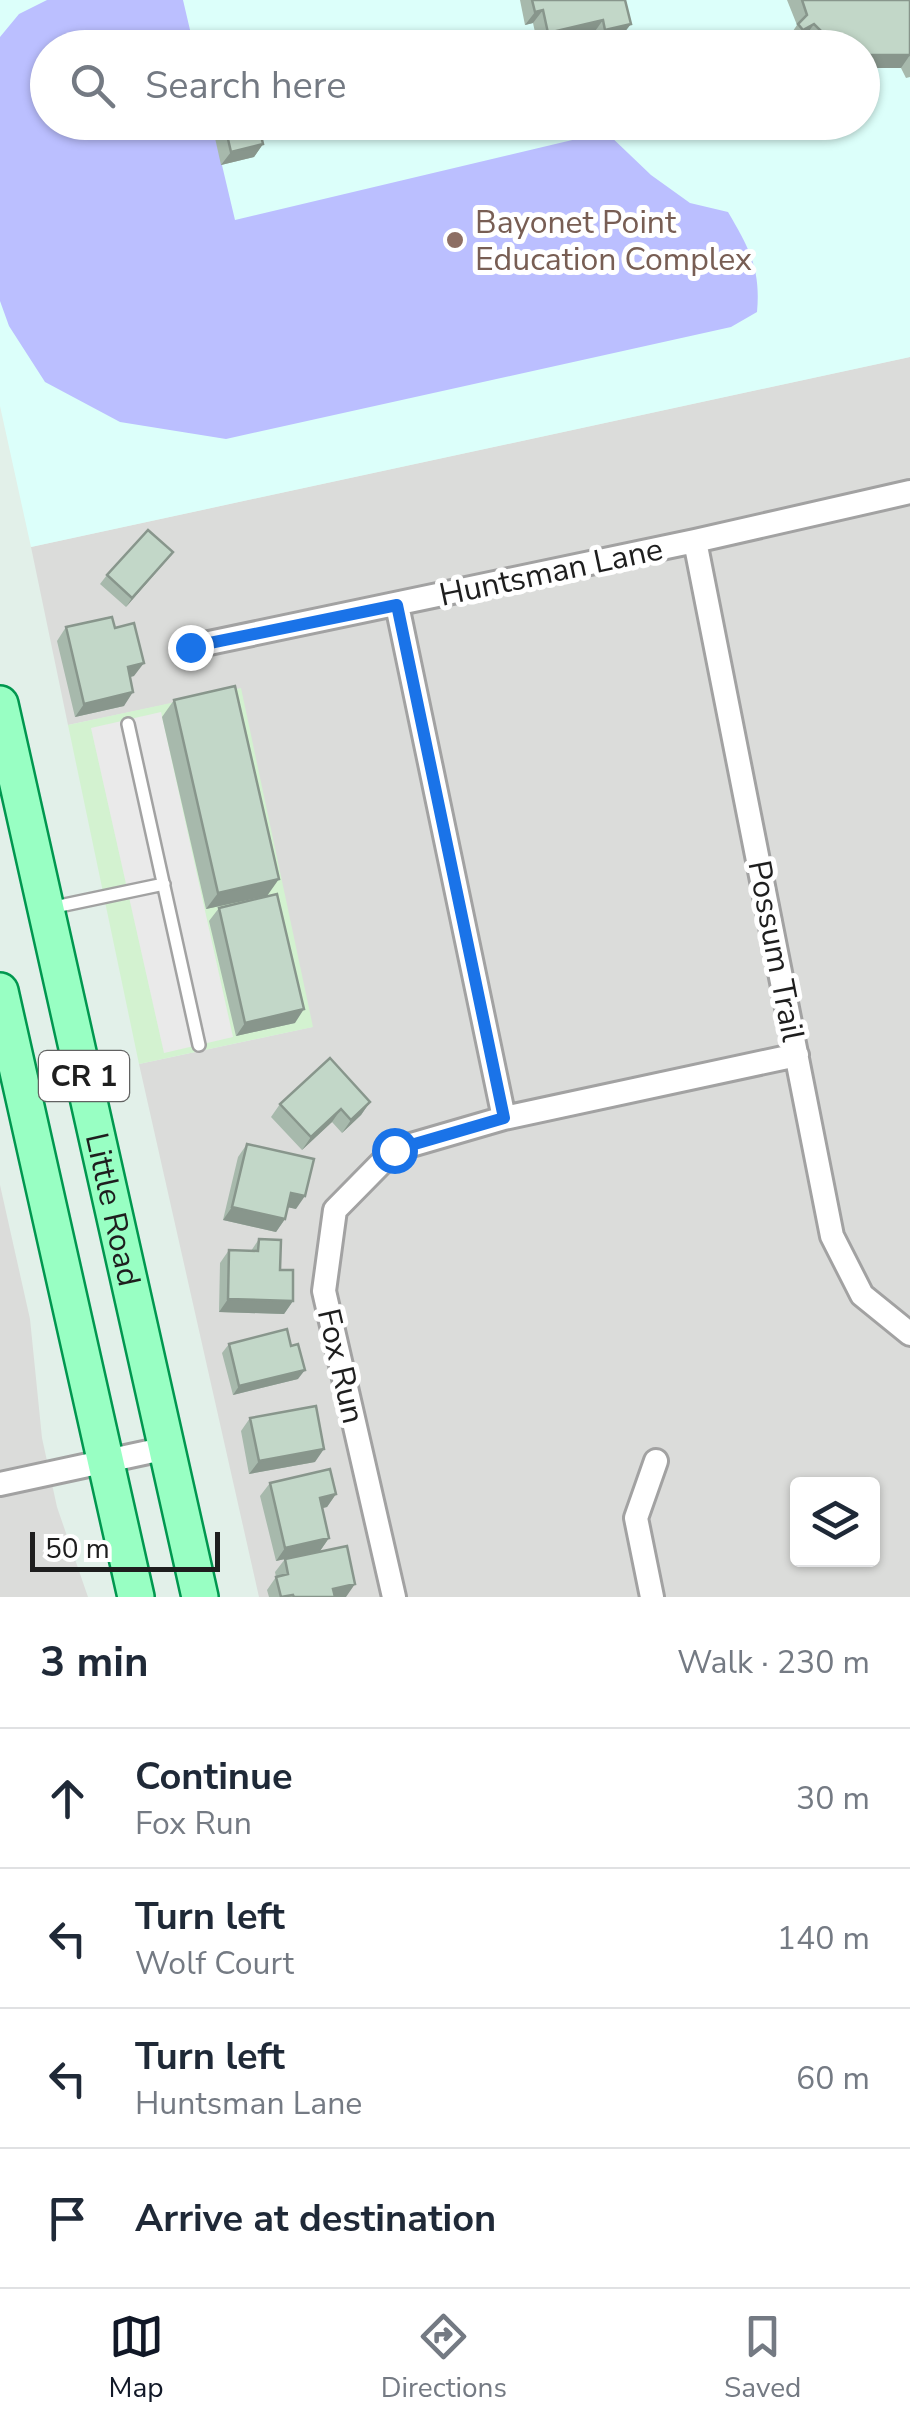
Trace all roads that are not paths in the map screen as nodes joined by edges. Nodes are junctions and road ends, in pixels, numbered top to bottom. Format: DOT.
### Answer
graph roads {
  1 [pos="910,492"];
  2 [pos="695,542"];
  3 [pos="397,605"];
  4 [pos="190,647"];
  5 [pos="0,704"];
  6 [pos="128,724"];
  7 [pos="164,884"];
  8 [pos="46,909"];
  9 [pos="0,992"];
  10 [pos="199,1044"];
  11 [pos="797,1056"];
  12 [pos="504,1118"];
  13 [pos="910,1334"];
  14 [pos="167,1448"];
  15 [pos="656,1460"];
  16 [pos="105,1462"];
  17 [pos="0,1484"];
  18 [pos="136,1597"];
  19 [pos="200,1597"];
  20 [pos="394,1597"];
  21 [pos="652,1597"];
  1 -- 2 [label="street, Huntsman Lane"];
  2 -- 3 [label="street, Huntsman Lane"];
  2 -- 11 [label="street, Possum Trail"];
  3 -- 4 [label="street, Huntsman Lane"];
  3 -- 12 [label="street"];
  5 -- 8 [label="main road, Little Road / CR 1"];
  6 -- 7 [label="lane"];
  7 -- 8 [label="lane"];
  7 -- 10 [label="lane"];
  8 -- 14 [label="main road, Little Road / CR 1"];
  9 -- 16 [label="main road, Little Road / CR 1"];
  11 -- 12 [label="street, Fox Run"];
  11 -- 13 [label="street, Possum Trail"];
  12 -- 20 [label="street, Fox Run"];
  14 -- 16 [label="street"];
  14 -- 19 [label="main road, Little Road / CR 1"];
  15 -- 21 [label="street"];
  16 -- 17 [label="street"];
  16 -- 18 [label="main road, Little Road / CR 1"];
}
